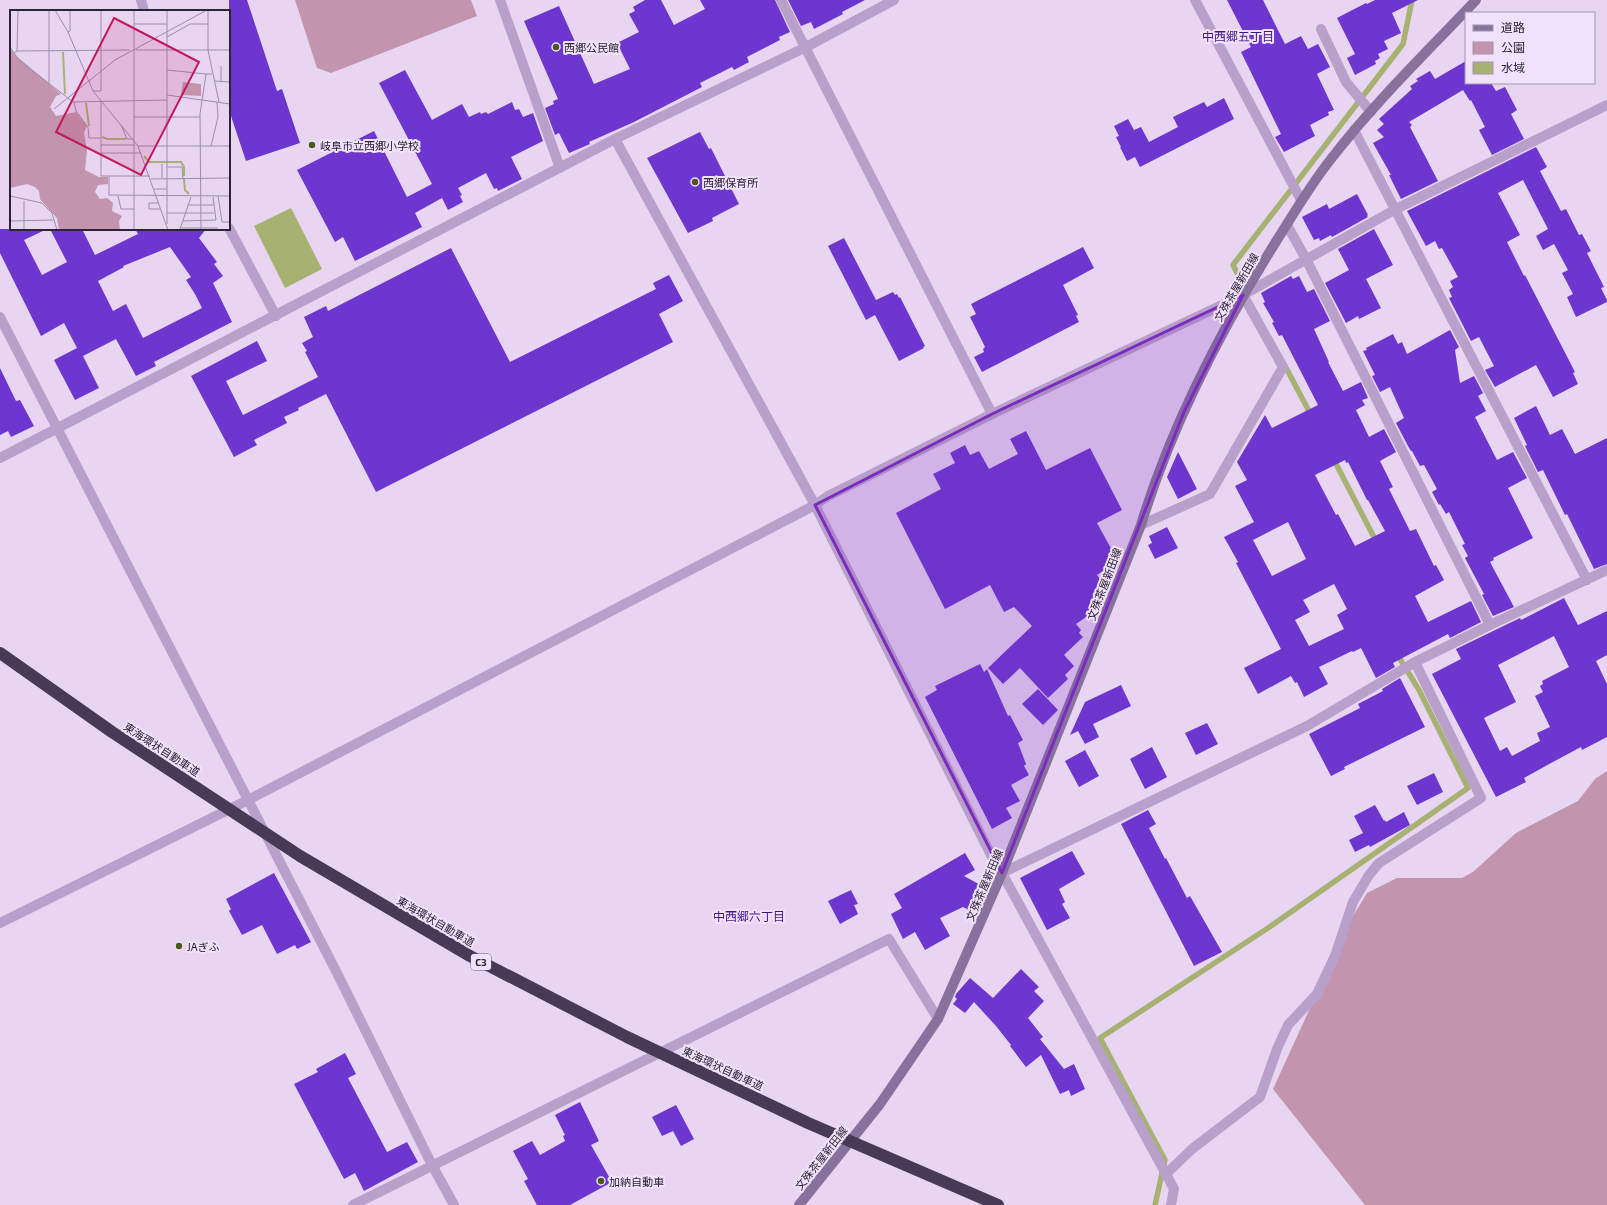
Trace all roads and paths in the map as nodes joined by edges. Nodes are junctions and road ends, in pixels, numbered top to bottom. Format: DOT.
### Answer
graph roads {
  1 [pos="141,0"];
  2 [pos="500,0"];
  3 [pos="781,0"];
  4 [pos="894,0"];
  5 [pos="1195,0"];
  6 [pos="1476,0"];
  7 [pos="144,10"];
  8 [pos="1321,29"];
  9 [pos="806,47"];
  10 [pos="1607,105"];
  11 [pos="1371,112"];
  12 [pos="1354,130"];
  13 [pos="615,139"];
  14 [pos="560,168"];
  15 [pos="1301,200"];
  16 [pos="1396,209"];
  17 [pos="1287,225"];
  18 [pos="230,230"];
  19 [pos="1306,258"];
  20 [pos="1243,295"];
  21 [pos="276,316"];
  22 [pos="0,317"];
  23 [pos="992,414"];
  24 [pos="56,428"];
  25 [pos="0,458"];
  26 [pos="815,505"];
  27 [pos="1141,525"];
  28 [pos="1607,570"];
  29 [pos="1587,580"];
  30 [pos="1490,625"];
  31 [pos="0,654"];
  32 [pos="1415,662"];
  33 [pos="248,800"];
  34 [pos="1002,873"];
  35 [pos="0,923"];
  36 [pos="938,1019"];
  37 [pos="432,1165"];
  38 [pos="1166,1174"];
  39 [pos="353,1205"];
  40 [pos="454,1205"];
  41 [pos="799,1205"];
  42 [pos="998,1205"];
  43 [pos="1172,1205"];
  1 -- 7 [label="street"];
  2 -- 14 [label="street"];
  3 -- 9 [label="street"];
  4 -- 9 [label="street"];
  5 -- 15 [label="street"];
  6 -- 11 [label="main road, 文殊茶屋新田線"];
  8 -- 11 [label="street"];
  9 -- 13 [label="street"];
  9 -- 23 [label="street"];
  10 -- 16 [label="street"];
  11 -- 12 [label="main road, 文殊茶屋新田線"];
  12 -- 15 [label="main road, 文殊茶屋新田線"];
  12 -- 16 [label="street"];
  13 -- 14 [label="street"];
  13 -- 26 [label="street"];
  14 -- 21 [label="street"];
  15 -- 17 [label="main road, 文殊茶屋新田線"];
  16 -- 19 [label="street"];
  16 -- 29 [label="street"];
  17 -- 19 [label="street"];
  17 -- 20 [label="main road, 文殊茶屋新田線"];
  18 -- 21 [label="street"];
  19 -- 20 [label="street"];
  19 -- 30 [label="street"];
  20 -- 23 [label="street"];
  20 -- 27 [label="main road, 文殊茶屋新田線"];
  20 -- 27 [label="street"];
  21 -- 24 [label="street"];
  22 -- 24 [label="street"];
  23 -- 26 [label="street"];
  24 -- 25 [label="street"];
  24 -- 33 [label="street"];
  26 -- 33 [label="street"];
  26 -- 34 [label="street"];
  27 -- 34 [label="main road, 文殊茶屋新田線"];
  28 -- 29 [label="street"];
  29 -- 30 [label="street"];
  30 -- 32 [label="street"];
  31 -- 42 [label="highway, 東海環状自動車道 / C3"];
  32 -- 34 [label="street"];
  32 -- 38 [label="street"];
  33 -- 35 [label="street"];
  33 -- 37 [label="street"];
  34 -- 36 [label="main road, 文殊茶屋新田線"];
  34 -- 38 [label="street"];
  36 -- 37 [label="street"];
  36 -- 41 [label="main road, 文殊茶屋新田線"];
  37 -- 39 [label="street"];
  37 -- 40 [label="street"];
  38 -- 43 [label="street"];
}
